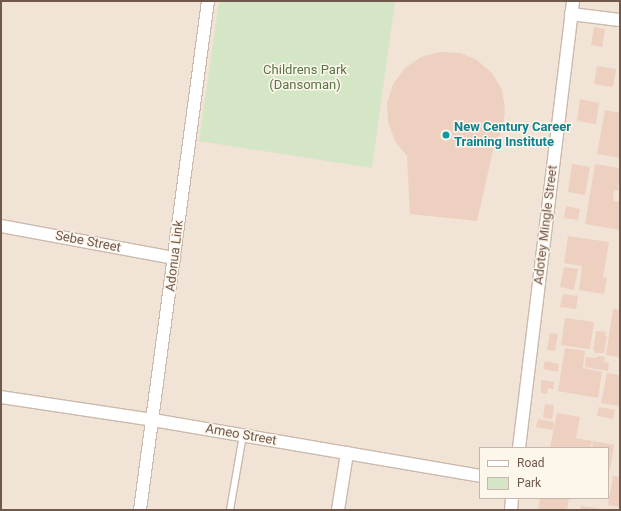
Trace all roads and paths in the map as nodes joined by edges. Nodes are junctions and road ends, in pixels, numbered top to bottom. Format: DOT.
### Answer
graph roads {
  1 [pos="208,1"];
  2 [pos="573,1"];
  3 [pos="571,14"];
  4 [pos="620,20"];
  5 [pos="1,226"];
  6 [pos="174,258"];
  7 [pos="1,397"];
  8 [pos="153,420"];
  9 [pos="243,435"];
  10 [pos="519,447"];
  11 [pos="347,453"];
  12 [pos="479,476"];
  13 [pos="512,499"];
  14 [pos="140,510"];
  15 [pos="230,510"];
  16 [pos="338,510"];
  17 [pos="511,510"];
  1 -- 6 [label="street, Adonua Link"];
  2 -- 3 [label="street, Adotey Mingle Street"];
  3 -- 4 [label="street"];
  3 -- 10 [label="street, Adotey Mingle Street"];
  5 -- 6 [label="street, Sebe Street"];
  6 -- 8 [label="street, Adonua Link"];
  7 -- 8 [label="street, Ameo Street"];
  8 -- 9 [label="street, Ameo Street"];
  8 -- 14 [label="street, Adonua Link"];
  9 -- 11 [label="street, Ameo Street"];
  9 -- 15 [label="lane"];
  11 -- 12 [label="street, Ameo Street"];
  11 -- 16 [label="street"];
  13 -- 17 [label="street"];
}
